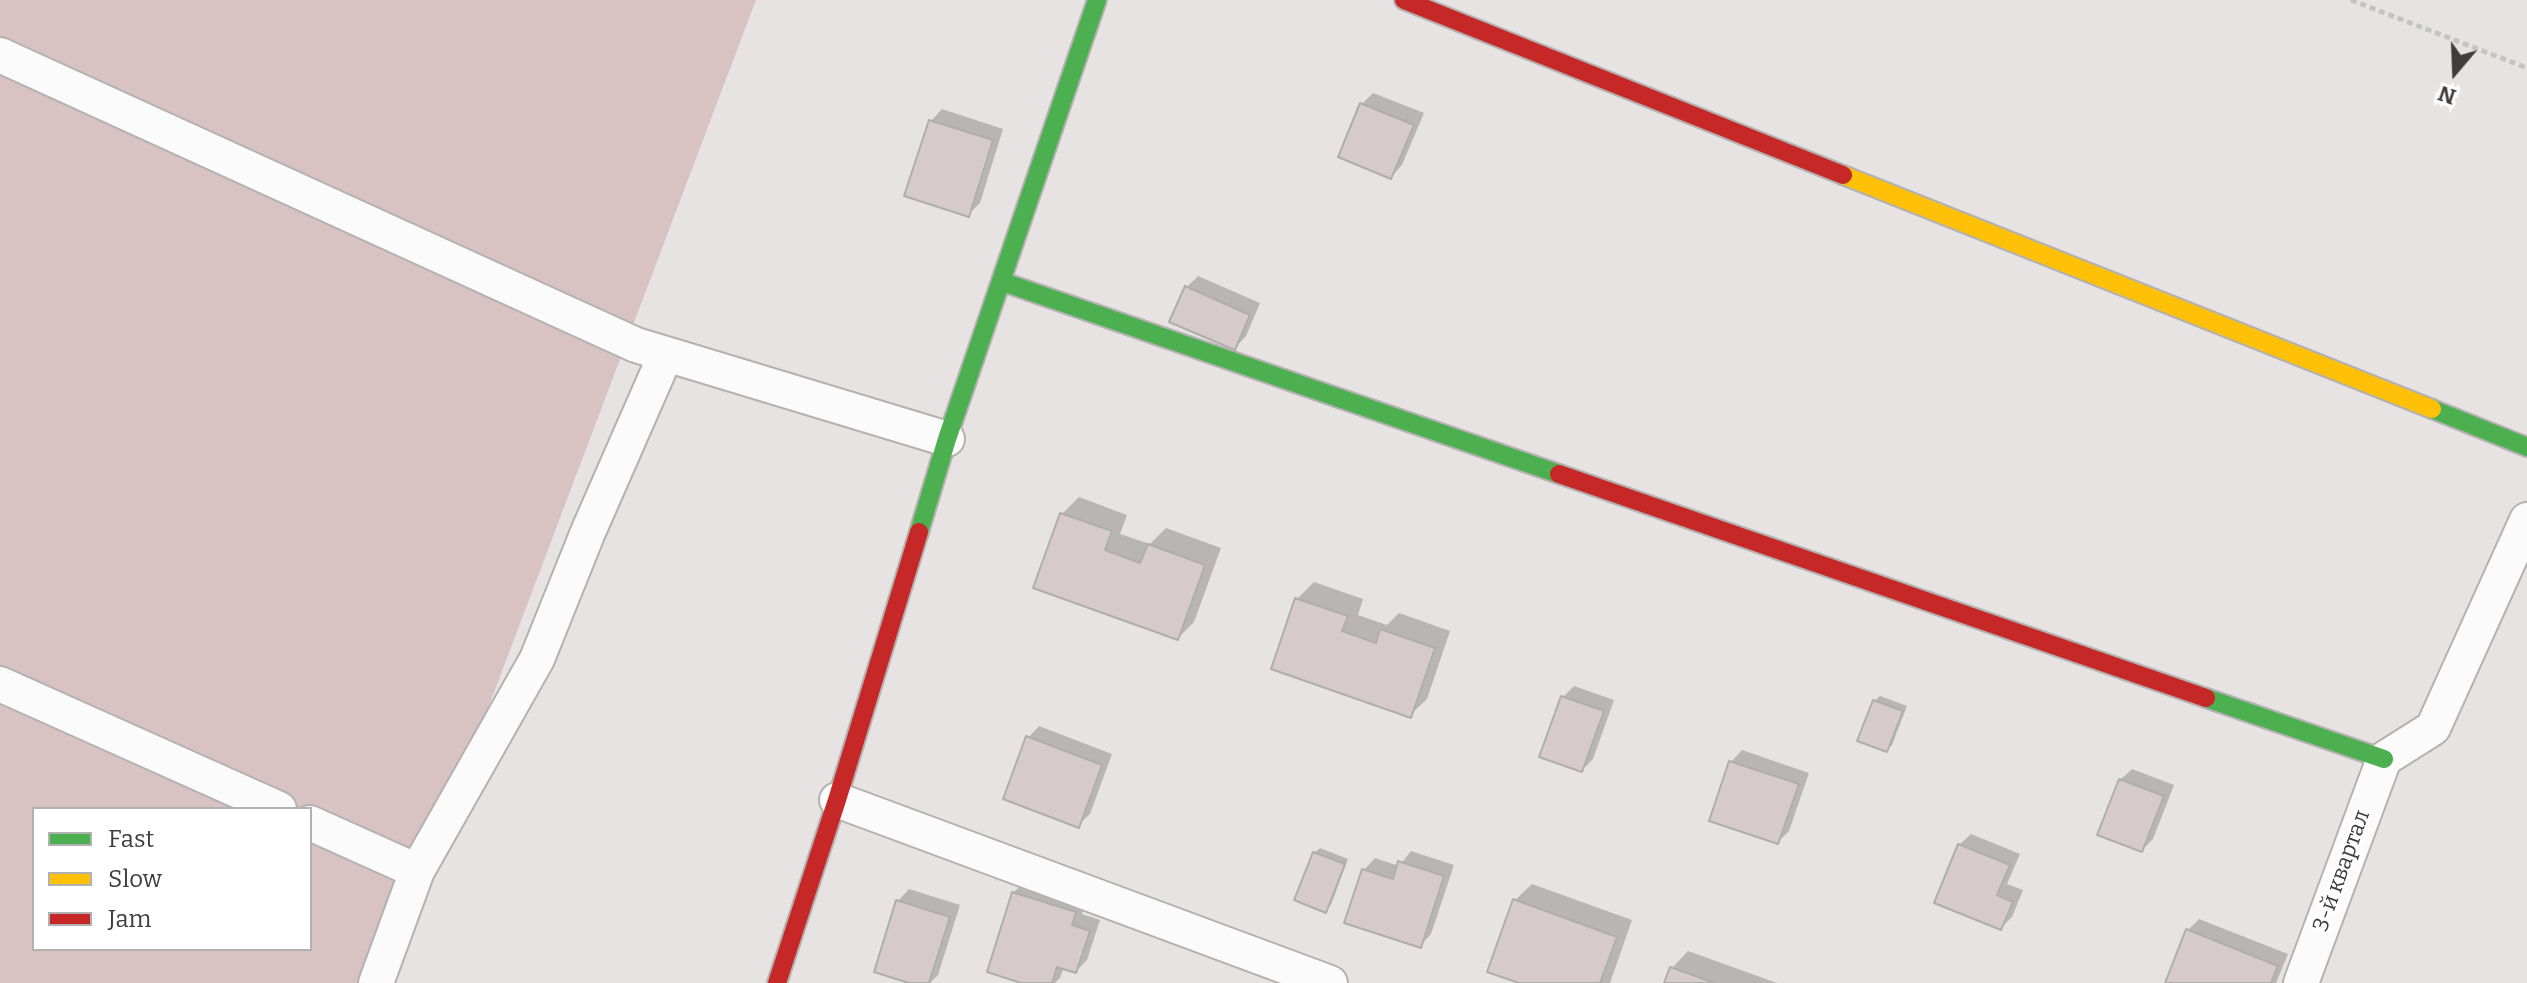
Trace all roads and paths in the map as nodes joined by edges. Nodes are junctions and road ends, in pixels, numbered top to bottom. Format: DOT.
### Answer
graph roads {
  1 [pos="1097,0"];
  2 [pos="1404,0"];
  3 [pos="2351,0"];
  4 [pos="0,55"];
  5 [pos="2527,68"];
  6 [pos="1003,282"];
  7 [pos="666,354"];
  8 [pos="947,439"];
  9 [pos="2527,447"];
  10 [pos="2527,520"];
  11 [pos="0,684"];
  12 [pos="2384,759"];
  13 [pos="837,800"];
  14 [pos="275,807"];
  15 [pos="312,824"];
  16 [pos="417,871"];
  17 [pos="376,983"];
  18 [pos="777,983"];
  19 [pos="1330,983"];
  20 [pos="2301,983"];
  1 -- 6 [label="street"];
  2 -- 9 [label="street"];
  3 -- 5 [label="path"];
  4 -- 7 [label="street"];
  6 -- 8 [label="street"];
  6 -- 12 [label="street"];
  7 -- 8 [label="street"];
  7 -- 16 [label="street"];
  8 -- 13 [label="street"];
  10 -- 12 [label="street"];
  11 -- 14 [label="street"];
  12 -- 20 [label="street, 3-й квартал"];
  13 -- 18 [label="street"];
  13 -- 19 [label="street"];
  15 -- 16 [label="street"];
  16 -- 17 [label="street"];
}
